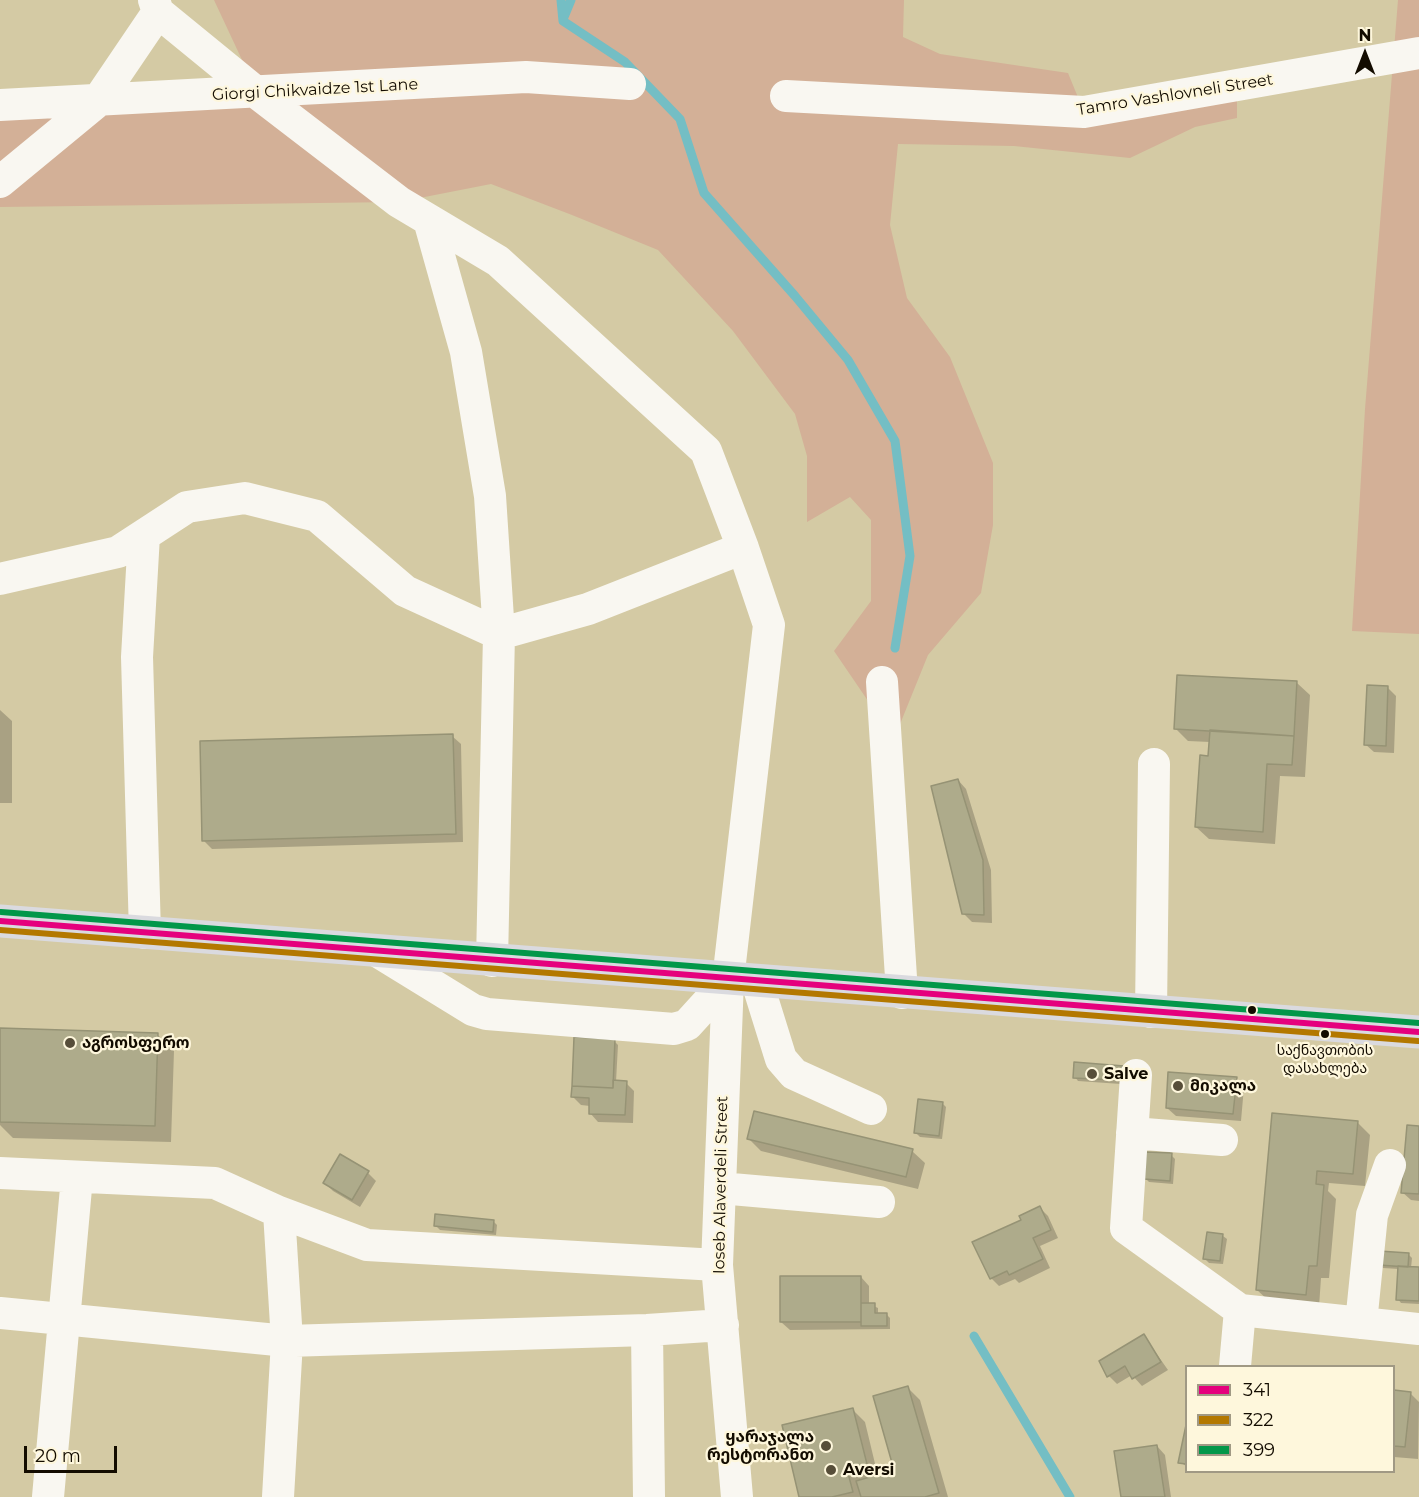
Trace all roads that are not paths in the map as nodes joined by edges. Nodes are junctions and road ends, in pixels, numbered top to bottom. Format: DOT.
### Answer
graph roads {
  1 [pos="156,6"];
  2 [pos="1419,53"];
  3 [pos="630,84"];
  4 [pos="257,93"];
  5 [pos="786,96"];
  6 [pos="97,102"];
  7 [pos="0,105"];
  8 [pos="0,182"];
  9 [pos="429,220"];
  10 [pos="144,535"];
  11 [pos="744,548"];
  12 [pos="0,579"];
  13 [pos="500,634"];
  14 [pos="882,682"];
  15 [pos="1154,764"];
  16 [pos="0,921"];
  17 [pos="145,933"];
  18 [pos="377,951"];
  19 [pos="492,961"];
  20 [pos="742,981"];
  21 [pos="902,993"];
  22 [pos="1151,1012"];
  23 [pos="1419,1032"];
  24 [pos="1136,1075"];
  25 [pos="872,1109"];
  26 [pos="1132,1133"];
  27 [pos="1222,1140"];
  28 [pos="1390,1165"];
  29 [pos="0,1173"];
  30 [pos="77,1177"];
  31 [pos="720,1188"];
  32 [pos="879,1202"];
  33 [pos="279,1212"];
  34 [pos="717,1264"];
  35 [pos="1240,1310"];
  36 [pos="0,1313"];
  37 [pos="64,1319"];
  38 [pos="1361,1323"];
  39 [pos="723,1325"];
  40 [pos="1419,1329"];
  41 [pos="647,1330"];
  42 [pos="287,1341"];
  43 [pos="1235,1365"];
  44 [pos="48,1497"];
  45 [pos="278,1497"];
  46 [pos="648,1497"];
  47 [pos="737,1497"];
  1 -- 4 [label="street, Ioseb Alaverdeli Street"];
  1 -- 6 [label="street"];
  2 -- 5 [label="street, Tamro Vashlovneli Street"];
  3 -- 4 [label="street, Giorgi Chikvaidze 1st Lane"];
  4 -- 6 [label="street, Giorgi Chikvaidze 1st Lane"];
  4 -- 9 [label="street, Ioseb Alaverdeli Street"];
  6 -- 7 [label="street, Giorgi Chikvaidze 1st Lane"];
  6 -- 8 [label="street"];
  9 -- 11 [label="street, Ioseb Alaverdeli Street"];
  9 -- 13 [label="street"];
  10 -- 12 [label="street"];
  10 -- 13 [label="street"];
  10 -- 17 [label="street"];
  11 -- 13 [label="street"];
  11 -- 20 [label="street, Ioseb Alaverdeli Street"];
  13 -- 19 [label="street"];
  14 -- 21 [label="street"];
  15 -- 22 [label="street"];
  16 -- 17 [label="highway"];
  17 -- 18 [label="highway"];
  18 -- 19 [label="highway"];
  18 -- 20 [label="street"];
  19 -- 20 [label="highway"];
  20 -- 21 [label="highway"];
  20 -- 25 [label="street"];
  20 -- 31 [label="street, Ioseb Alaverdeli Street"];
  21 -- 22 [label="highway"];
  22 -- 23 [label="highway"];
  24 -- 26 [label="street"];
  26 -- 27 [label="street"];
  26 -- 35 [label="street"];
  28 -- 38 [label="street"];
  29 -- 30 [label="street"];
  30 -- 33 [label="street"];
  30 -- 37 [label="street"];
  31 -- 32 [label="street"];
  31 -- 34 [label="street, Ioseb Alaverdeli Street"];
  33 -- 34 [label="street"];
  33 -- 42 [label="street"];
  34 -- 39 [label="street, Ioseb Alaverdeli Street"];
  35 -- 38 [label="street"];
  35 -- 43 [label="street"];
  36 -- 37 [label="street"];
  37 -- 42 [label="street"];
  37 -- 44 [label="street"];
  38 -- 40 [label="street"];
  39 -- 41 [label="street"];
  39 -- 47 [label="street, Ioseb Alaverdeli Street"];
  41 -- 42 [label="street"];
  41 -- 46 [label="street"];
  42 -- 45 [label="street"];
}
